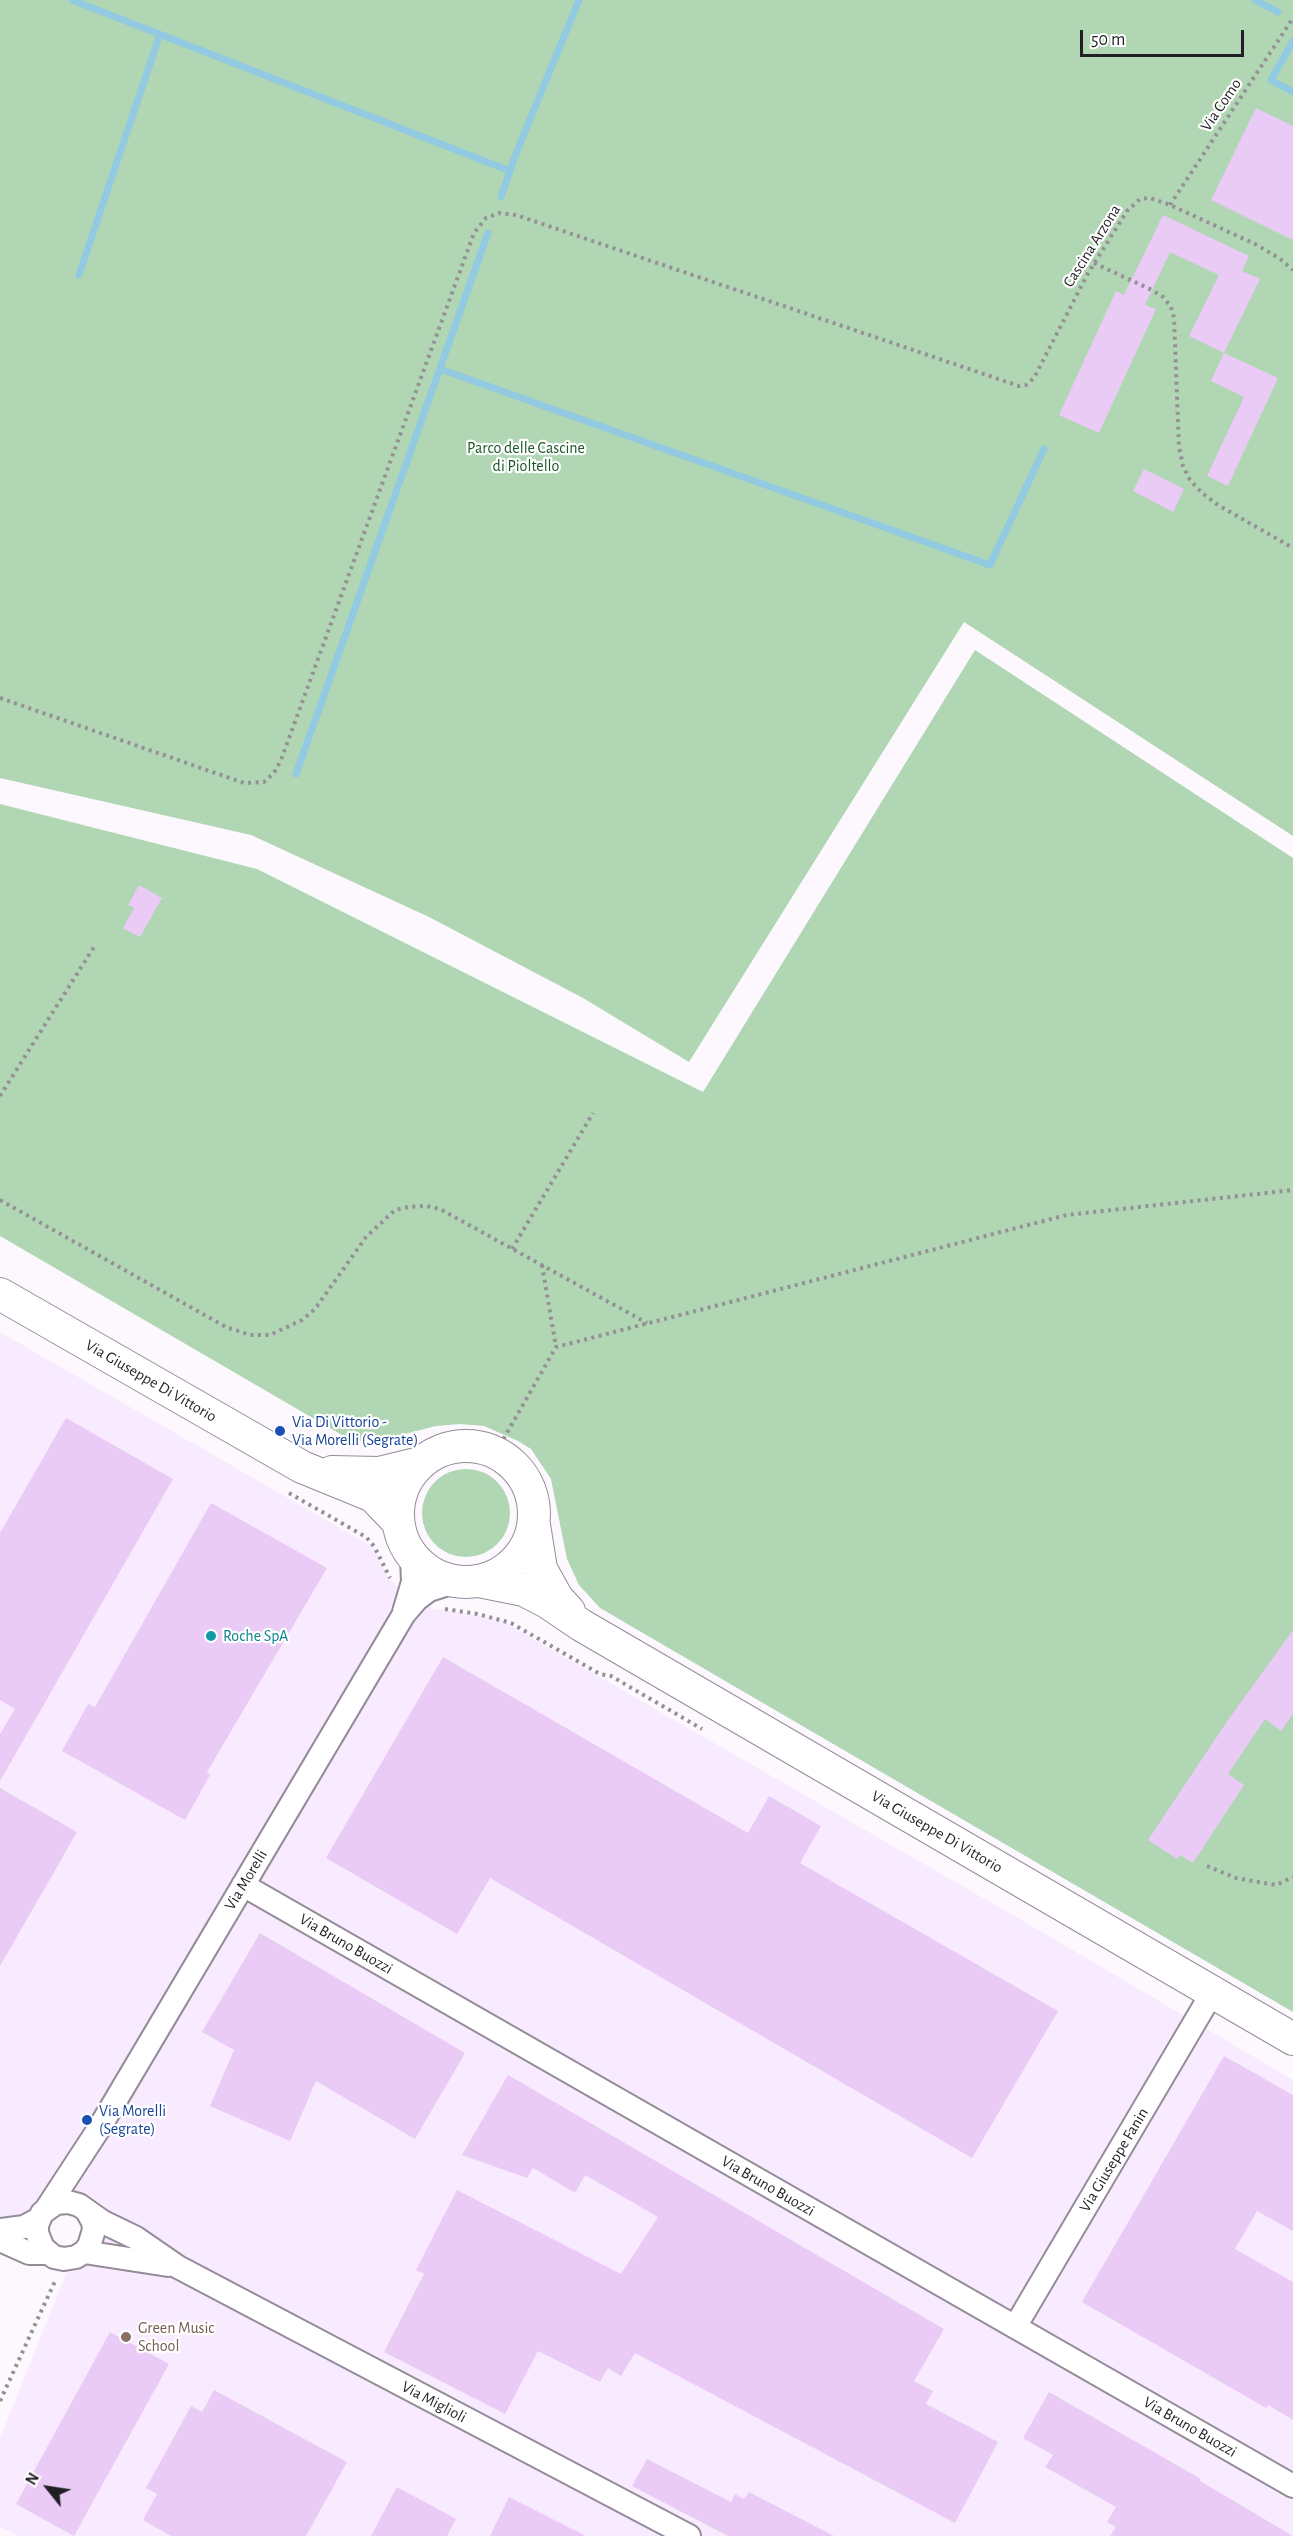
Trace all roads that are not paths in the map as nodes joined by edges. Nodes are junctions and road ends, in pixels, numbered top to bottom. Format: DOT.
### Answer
graph roads {
  1 [pos="0,1294"];
  2 [pos="420,1463"];
  3 [pos="295,1479"];
  4 [pos="398,1522"];
  5 [pos="534,1525"];
  6 [pos="412,1557"];
  7 [pos="467,1581"];
  8 [pos="410,1603"];
  9 [pos="581,1625"];
  10 [pos="243,1885"];
  11 [pos="1212,1993"];
  12 [pos="1293,2039"];
  13 [pos="88,2147"];
  14 [pos="83,2208"];
  15 [pos="43,2213"];
  16 [pos="0,2230"];
  17 [pos="0,2240"];
  18 [pos="65,2255"];
  19 [pos="178,2267"];
  20 [pos="1015,2327"];
  21 [pos="1293,2486"];
  22 [pos="689,2536"];
  1 -- 3 [label="main road, Via Giuseppe Di Vittorio"];
  2 -- 3 [label="main road, Via Giuseppe Di Vittorio"];
  2 -- 4 [label="main road"];
  2 -- 5 [label="main road"];
  3 -- 4 [label="main road, Via Giuseppe Di Vittorio"];
  4 -- 6 [label="main road"];
  5 -- 7 [label="main road"];
  5 -- 9 [label="main road, Via Giuseppe Di Vittorio"];
  6 -- 7 [label="main road"];
  6 -- 8 [label="street, Via Morelli"];
  7 -- 8 [label="street, Via Morelli"];
  7 -- 9 [label="main road, Via Giuseppe Di Vittorio"];
  8 -- 10 [label="street, Via Morelli"];
  9 -- 11 [label="main road, Via Giuseppe Di Vittorio"];
  10 -- 13 [label="street, Via Morelli"];
  10 -- 20 [label="street, Via Bruno Buozzi"];
  11 -- 12 [label="main road, Via Giuseppe Di Vittorio"];
  11 -- 20 [label="street, Via Giuseppe Fanin"];
  13 -- 14 [label="street, Via Morelli"];
  13 -- 15 [label="street, Via Morelli"];
  14 -- 15 [label="street"];
  14 -- 18 [label="street"];
  14 -- 19 [label="street"];
  15 -- 16 [label="street"];
  15 -- 18 [label="street"];
  17 -- 18 [label="street"];
  18 -- 19 [label="street"];
  19 -- 22 [label="street, Via Miglioli"];
  20 -- 21 [label="street, Via Bruno Buozzi"];
}
